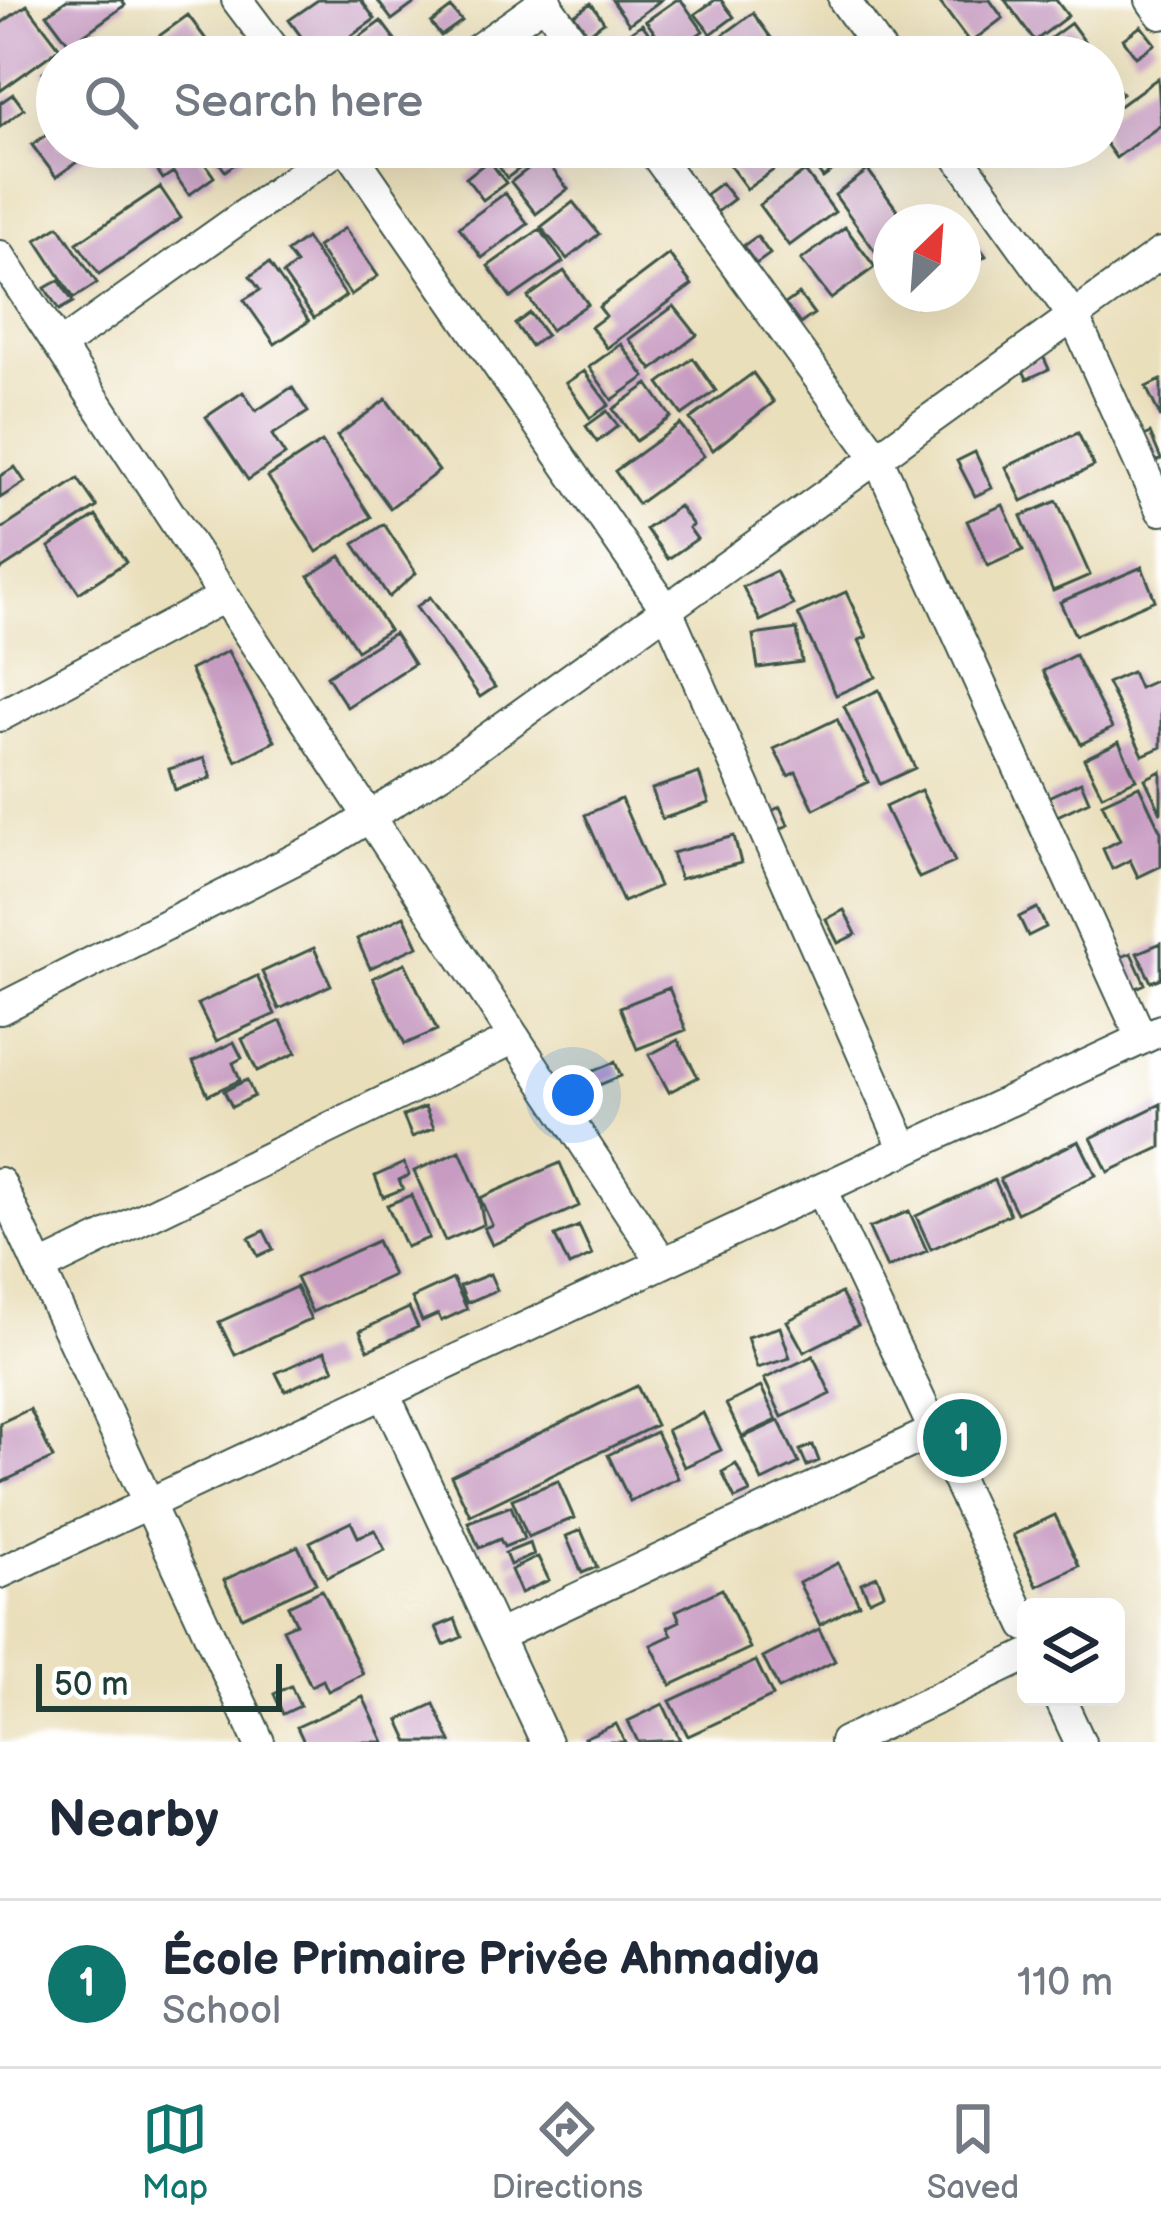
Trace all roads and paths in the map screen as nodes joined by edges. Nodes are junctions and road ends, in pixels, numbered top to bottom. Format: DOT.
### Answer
graph roads {
  1 [pos="237,0"];
  2 [pos="844,0"];
  3 [pos="1151,0"];
  4 [pos="545,1"];
  5 [pos="1161,14"];
  6 [pos="264,36"];
  7 [pos="496,36"];
  8 [pos="569,36"];
  9 [pos="871,36"];
  10 [pos="314,168"];
  11 [pos="359,168"];
  12 [pos="665,168"];
  13 [pos="966,168"];
  14 [pos="1161,254"];
  15 [pos="0,256"];
  16 [pos="1074,317"];
  17 [pos="60,346"];
  18 [pos="878,459"];
  19 [pos="1161,510"];
  20 [pos="224,597"];
  21 [pos="668,611"];
  22 [pos="0,716"];
  23 [pos="370,817"];
  24 [pos="0,1009"];
  25 [pos="1152,1035"];
  26 [pos="515,1038"];
  27 [pos="905,1150"];
  28 [pos="0,1183"];
  29 [pos="821,1189"];
  30 [pos="664,1263"];
  31 [pos="41,1268"];
  32 [pos="384,1394"];
  33 [pos="934,1431"];
  34 [pos="151,1503"];
  35 [pos="0,1573"];
  36 [pos="1017,1607"];
  37 [pos="496,1636"];
  38 [pos="1017,1660"];
  39 [pos="1063,1706"];
  40 [pos="259,1742"];
  41 [pos="546,1742"];
  42 [pos="845,1742"];
  43 [pos="1080,1742"];
  1 -- 6 [label="street"];
  2 -- 9 [label="street"];
  3 -- 5 [label="street"];
  4 -- 7 [label="street"];
  4 -- 8 [label="street"];
  10 -- 17 [label="street"];
  11 -- 21 [label="street"];
  12 -- 18 [label="street"];
  13 -- 16 [label="street"];
  14 -- 16 [label="street"];
  15 -- 17 [label="street"];
  16 -- 18 [label="street"];
  16 -- 19 [label="street"];
  17 -- 20 [label="street"];
  18 -- 21 [label="street"];
  18 -- 25 [label="street"];
  20 -- 22 [label="street"];
  20 -- 23 [label="street"];
  21 -- 23 [label="street"];
  21 -- 27 [label="street"];
  23 -- 24 [label="street"];
  23 -- 26 [label="street"];
  25 -- 27 [label="street"];
  26 -- 30 [label="street"];
  26 -- 31 [label="street"];
  27 -- 29 [label="street"];
  28 -- 31 [label="street"];
  29 -- 30 [label="street"];
  29 -- 33 [label="street"];
  30 -- 32 [label="street"];
  31 -- 34 [label="street"];
  32 -- 34 [label="street"];
  32 -- 37 [label="street"];
  33 -- 36 [label="street"];
  33 -- 37 [label="street"];
  34 -- 35 [label="street"];
  34 -- 40 [label="street"];
  37 -- 41 [label="street"];
  38 -- 42 [label="street"];
  39 -- 43 [label="street"];
}
